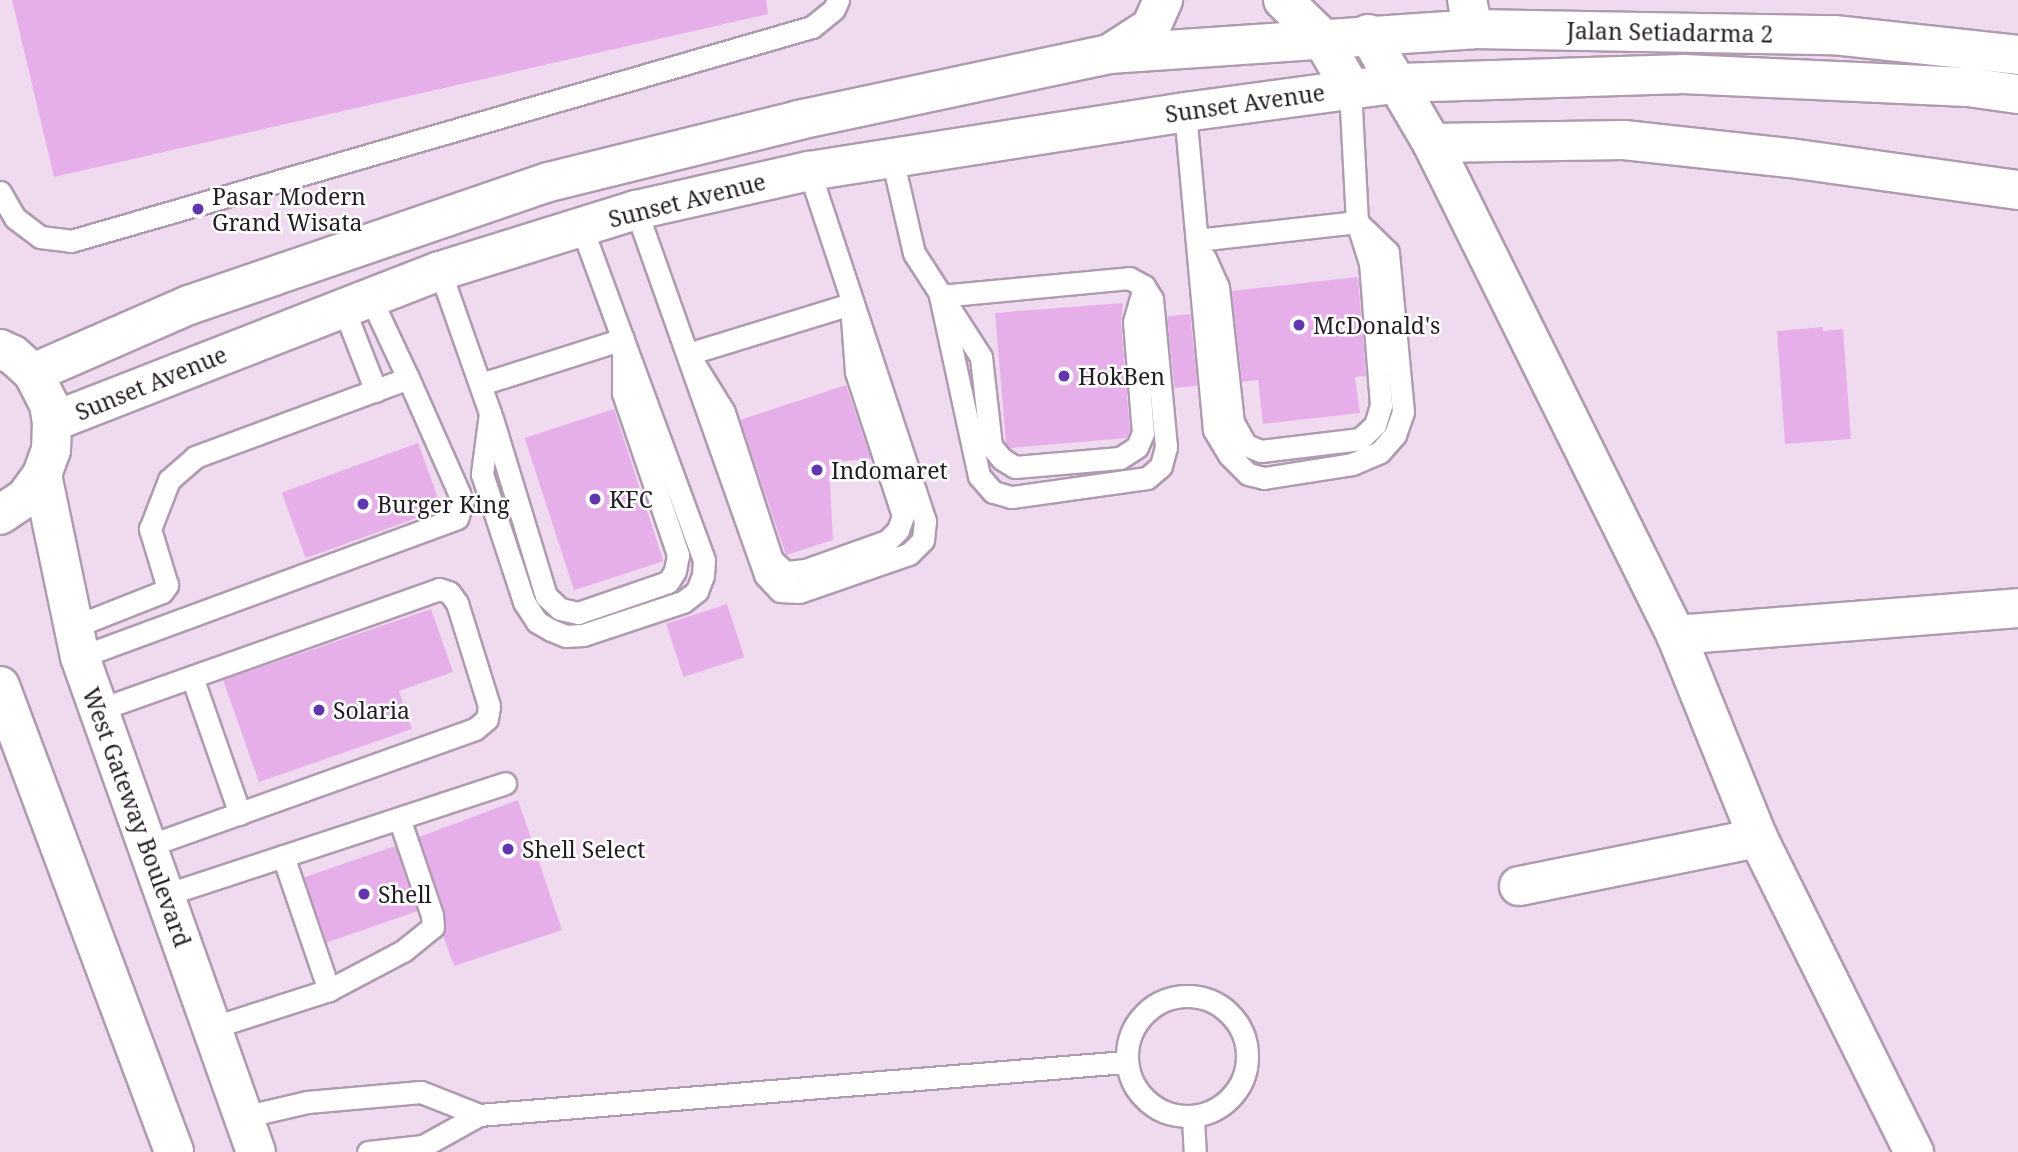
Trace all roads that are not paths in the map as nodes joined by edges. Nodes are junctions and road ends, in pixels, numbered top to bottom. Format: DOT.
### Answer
graph roads {
  1 [pos="838,0"];
  2 [pos="1163,0"];
  3 [pos="1283,0"];
  4 [pos="1470,15"];
  5 [pos="1368,34"];
  6 [pos="1321,37"];
  7 [pos="1109,54"];
  8 [pos="2018,55"];
  9 [pos="1399,83"];
  10 [pos="1350,87"];
  11 [pos="2018,94"];
  12 [pos="1185,112"];
  13 [pos="1433,143"];
  14 [pos="892,158"];
  15 [pos="809,171"];
  16 [pos="2018,190"];
  17 [pos="0,192"];
  18 [pos="636,210"];
  19 [pos="1357,222"];
  20 [pos="581,226"];
  21 [pos="1196,240"];
  22 [pos="440,271"];
  23 [pos="1144,286"];
  24 [pos="940,296"];
  25 [pos="357,302"];
  26 [pos="851,304"];
  27 [pos="623,339"];
  28 [pos="0,349"];
  29 [pos="688,354"];
  30 [pos="33,373"];
  31 [pos="408,378"];
  32 [pos="481,384"];
  33 [pos="376,391"];
  34 [pos="491,414"];
  35 [pos="52,422"];
  36 [pos="42,475"];
  37 [pos="0,516"];
  38 [pos="2017,613"];
  39 [pos="1676,635"];
  40 [pos="75,642"];
  41 [pos="192,677"];
  42 [pos="0,687"];
  43 [pos="98,710"];
  44 [pos="505,783"];
  45 [pos="240,814"];
  46 [pos="399,817"];
  47 [pos="1758,838"];
  48 [pos="148,846"];
  49 [pos="283,856"];
  50 [pos="1518,886"];
  51 [pos="165,895"];
  52 [pos="328,989"];
  53 [pos="211,1028"];
  54 [pos="1125,1062"];
  55 [pos="479,1115"];
  56 [pos="1193,1118"];
  57 [pos="251,1143"];
  58 [pos="174,1152"];
  59 [pos="368,1152"];
  60 [pos="1195,1152"];
  61 [pos="1914,1152"];
  1 -- 17 [label="lane"];
  2 -- 7 [label="main road"];
  3 -- 6 [label="main road"];
  4 -- 5 [label="main road, Jalan Setiadarma 2"];
  4 -- 8 [label="main road, Jalan Setiadarma 2"];
  5 -- 6 [label="main road, Jalan Setiadarma 2"];
  5 -- 9 [label="main road"];
  6 -- 7 [label="main road"];
  6 -- 10 [label="main road"];
  7 -- 30 [label="main road"];
  9 -- 10 [label="main road, Jalan Setiadarma 2"];
  9 -- 11 [label="main road, Jalan Setiadarma 2"];
  9 -- 13 [label="main road"];
  10 -- 12 [label="main road, Sunset Avenue"];
  10 -- 19 [label="lane"];
  12 -- 14 [label="main road, Sunset Avenue"];
  12 -- 21 [label="lane"];
  13 -- 16 [label="main road"];
  13 -- 39 [label="main road"];
  14 -- 15 [label="main road, Sunset Avenue"];
  14 -- 24 [label="lane"];
  15 -- 18 [label="main road, Sunset Avenue"];
  15 -- 26 [label="lane"];
  18 -- 20 [label="main road, Sunset Avenue"];
  18 -- 29 [label="lane"];
  19 -- 21 [label="lane"];
  19 -- 21 [label="lane"];
  20 -- 22 [label="main road, Sunset Avenue"];
  20 -- 27 [label="lane"];
  22 -- 25 [label="main road, Sunset Avenue"];
  22 -- 32 [label="lane"];
  23 -- 24 [label="lane"];
  23 -- 24 [label="lane"];
  23 -- 24 [label="lane"];
  25 -- 31 [label="lane"];
  25 -- 33 [label="lane"];
  25 -- 35 [label="main road, Sunset Avenue"];
  26 -- 29 [label="lane"];
  26 -- 29 [label="lane"];
  27 -- 32 [label="lane"];
  27 -- 34 [label="lane"];
  27 -- 34 [label="lane"];
  28 -- 30 [label="main road"];
  30 -- 35 [label="main road"];
  31 -- 33 [label="lane"];
  31 -- 40 [label="lane"];
  32 -- 34 [label="lane"];
  33 -- 40 [label="lane"];
  35 -- 36 [label="main road"];
  36 -- 37 [label="main road"];
  36 -- 40 [label="main road, West Gateway Boulevard"];
  38 -- 39 [label="main road"];
  39 -- 47 [label="main road"];
  40 -- 43 [label="main road, West Gateway Boulevard"];
  41 -- 43 [label="lane"];
  41 -- 45 [label="lane"];
  41 -- 45 [label="lane"];
  42 -- 58 [label="main road"];
  43 -- 48 [label="main road, West Gateway Boulevard"];
  44 -- 46 [label="lane"];
  45 -- 48 [label="lane"];
  46 -- 49 [label="lane"];
  46 -- 52 [label="lane"];
  47 -- 50 [label="main road"];
  47 -- 61 [label="main road"];
  48 -- 51 [label="main road, West Gateway Boulevard"];
  49 -- 51 [label="lane"];
  49 -- 52 [label="lane"];
  51 -- 53 [label="main road, West Gateway Boulevard"];
  52 -- 53 [label="lane"];
  53 -- 57 [label="main road, West Gateway Boulevard"];
  54 -- 55 [label="lane"];
  54 -- 56 [label="lane"];
  54 -- 56 [label="lane"];
  55 -- 57 [label="lane"];
  55 -- 59 [label="lane"];
  56 -- 60 [label="lane"];
}
